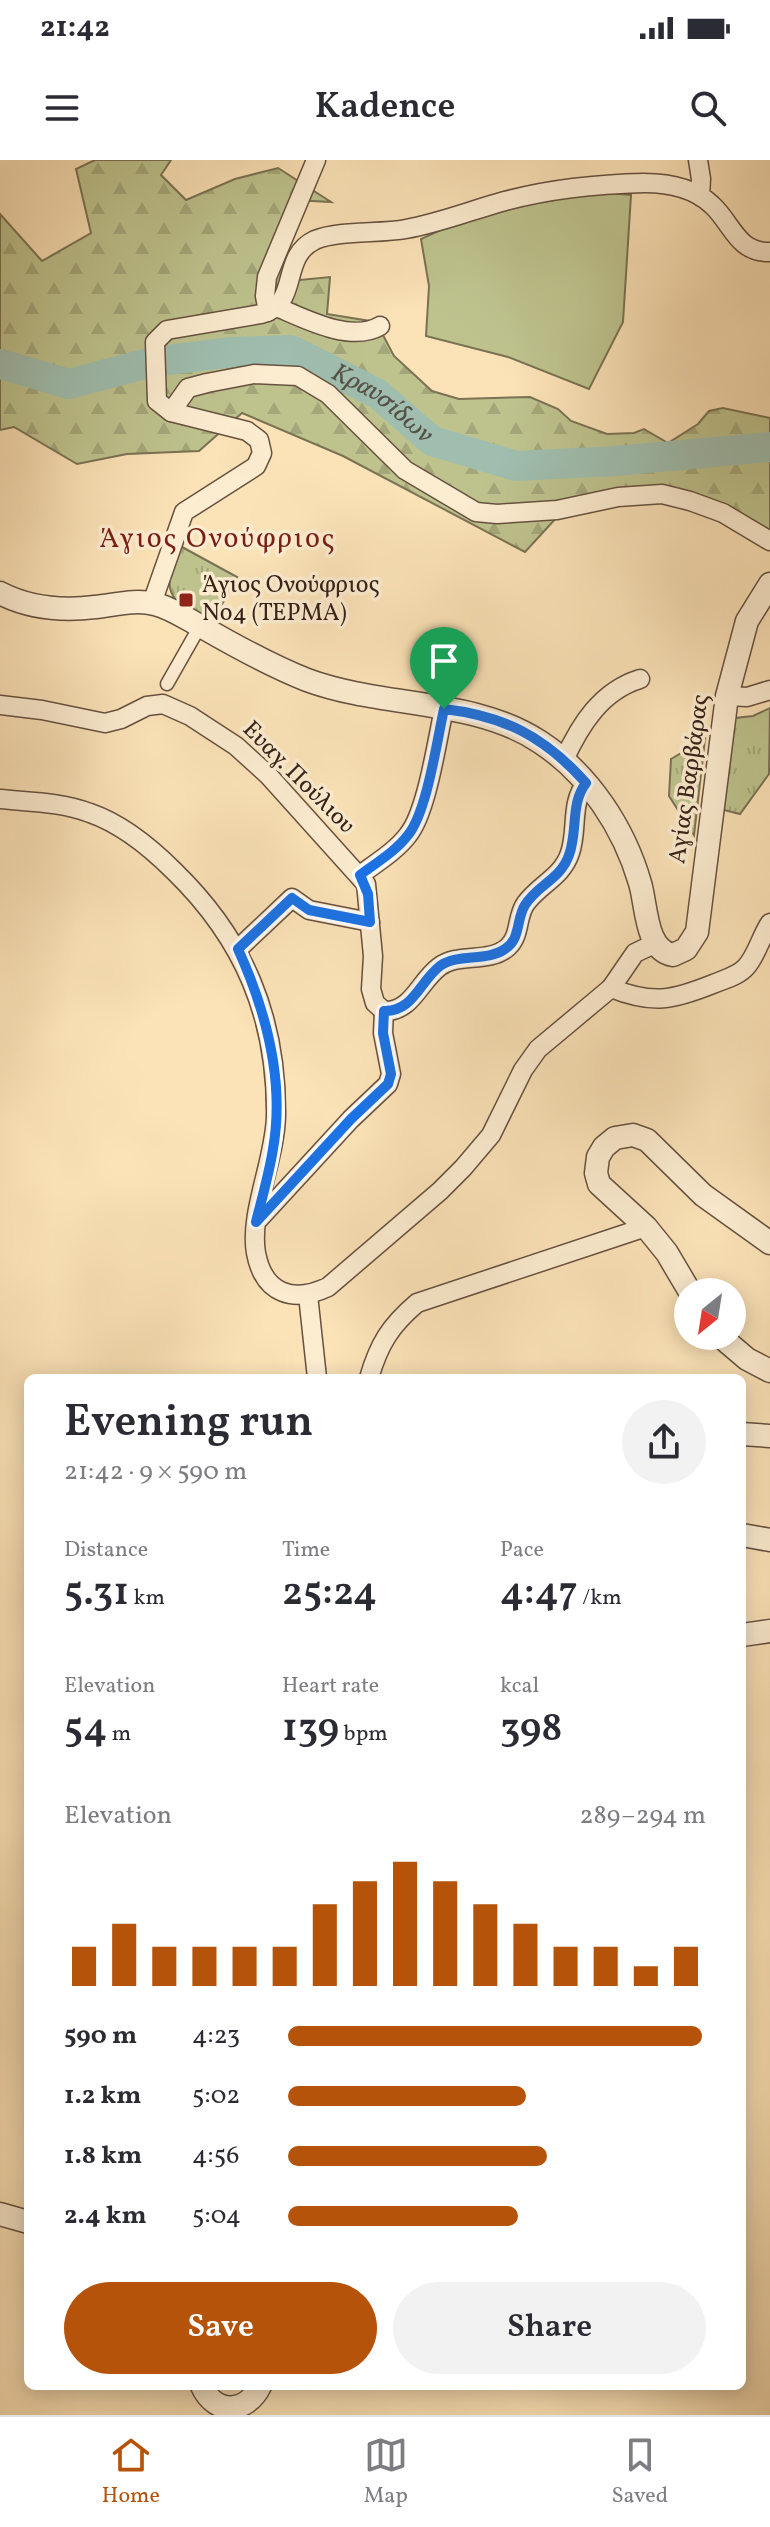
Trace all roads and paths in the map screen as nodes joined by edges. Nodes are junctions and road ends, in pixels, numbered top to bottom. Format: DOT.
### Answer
graph roads {
  1 [pos="316,160"];
  2 [pos="698,160"];
  3 [pos="700,196"];
  4 [pos="770,252"];
  5 [pos="273,310"];
  6 [pos="380,326"];
  7 [pos="171,412"];
  8 [pos="770,541"];
  9 [pos="770,584"];
  10 [pos="0,593"];
  11 [pos="152,603"];
  12 [pos="200,626"];
  13 [pos="640,679"];
  14 [pos="167,684"];
  15 [pos="770,690"];
  16 [pos="727,696"];
  17 [pos="0,705"];
  18 [pos="444,709"];
  19 [pos="564,760"];
  20 [pos="586,783"];
  21 [pos="0,799"];
  22 [pos="360,875"];
  23 [pos="370,922"];
  24 [pos="770,923"];
  25 [pos="654,944"];
  26 [pos="238,949"];
  27 [pos="611,988"];
  28 [pos="384,1011"];
  29 [pos="256,1222"];
  30 [pos="646,1227"];
  31 [pos="770,1243"];
  32 [pos="682,1278"];
  33 [pos="308,1295"];
  34 [pos="736,1350"];
  35 [pos="770,1371"];
  36 [pos="317,1374"];
  37 [pos="370,1374"];
  38 [pos="746,1434"];
  39 [pos="770,1436"];
  40 [pos="746,1536"];
  41 [pos="770,1540"];
  42 [pos="770,1631"];
  43 [pos="746,1634"];
  44 [pos="0,2214"];
  45 [pos="24,2221"];
  46 [pos="205,2390"];
  47 [pos="258,2390"];
  1 -- 5 [label="street"];
  2 -- 3 [label="street"];
  3 -- 4 [label="street"];
  3 -- 5 [label="street"];
  5 -- 6 [label="street"];
  5 -- 7 [label="street"];
  7 -- 8 [label="street"];
  7 -- 11 [label="street"];
  9 -- 16 [label="street, Αγίας Βαρβάρας"];
  10 -- 11 [label="street"];
  11 -- 12 [label="street"];
  12 -- 14 [label="street"];
  12 -- 18 [label="street"];
  13 -- 19 [label="street"];
  15 -- 16 [label="street"];
  16 -- 25 [label="street, Αγίας Βαρβάρας"];
  17 -- 22 [label="street, Ευαγ. Πούλιου"];
  18 -- 19 [label="street"];
  18 -- 22 [label="street"];
  19 -- 20 [label="street"];
  20 -- 25 [label="street"];
  20 -- 28 [label="street"];
  21 -- 26 [label="street"];
  22 -- 23 [label="street, Ευαγ. Πούλιου"];
  23 -- 26 [label="street"];
  23 -- 28 [label="street, Ευαγ. Πούλιου"];
  24 -- 27 [label="street"];
  25 -- 27 [label="street"];
  26 -- 29 [label="street"];
  27 -- 33 [label="street"];
  28 -- 29 [label="street, Ευαγ. Πούλιου"];
  29 -- 33 [label="street"];
  30 -- 31 [label="street"];
  30 -- 32 [label="street"];
  30 -- 37 [label="street"];
  33 -- 36 [label="street"];
  34 -- 35 [label="street"];
  38 -- 39 [label="street"];
  40 -- 41 [label="street"];
  42 -- 43 [label="street"];
  44 -- 45 [label="street"];
  46 -- 47 [label="street"];
}
